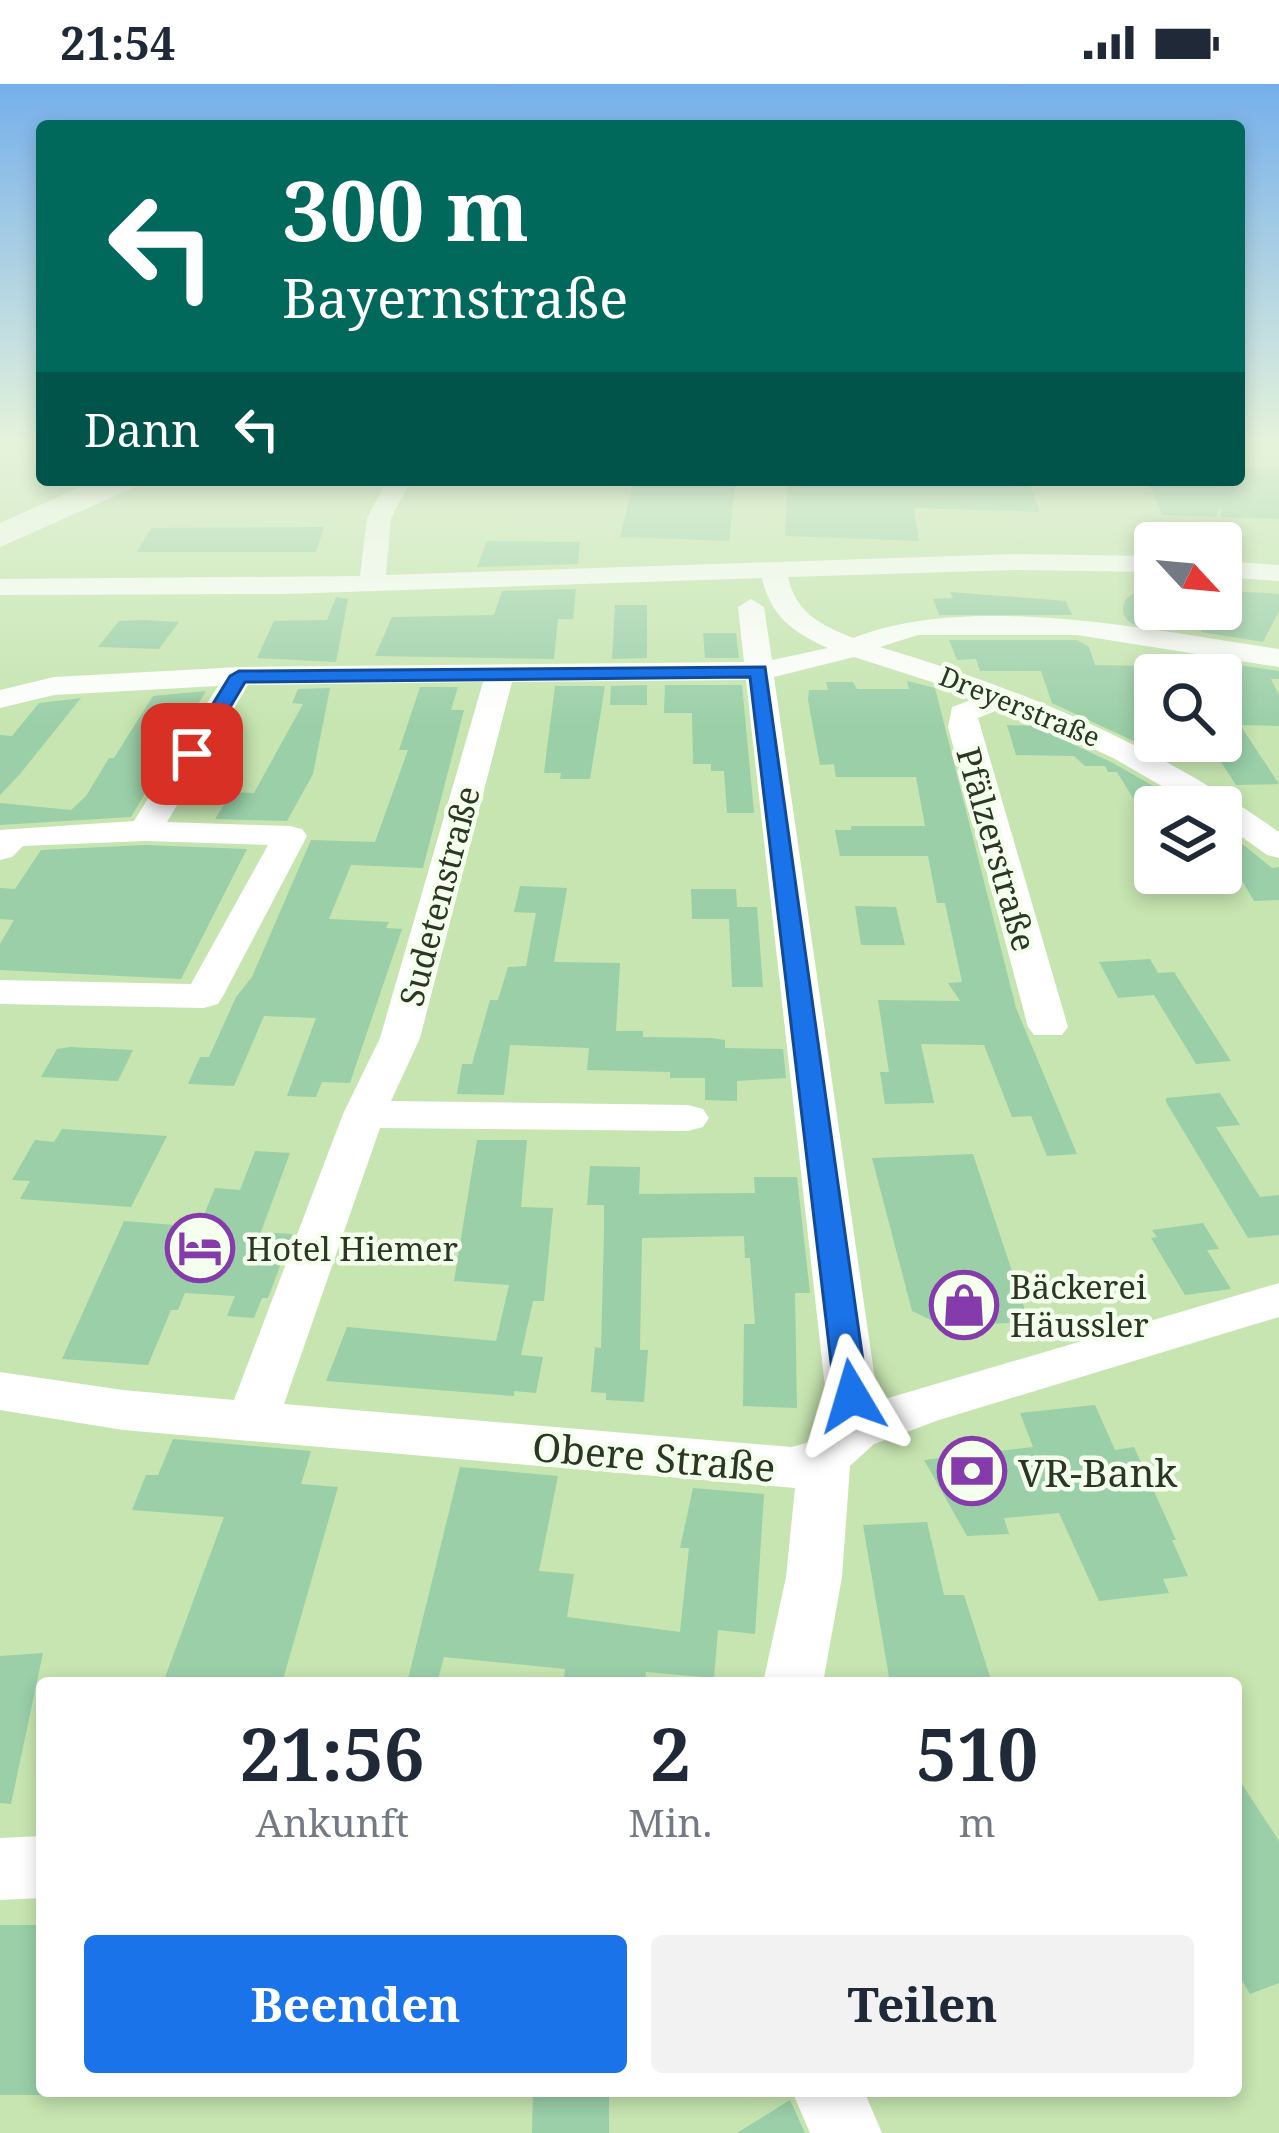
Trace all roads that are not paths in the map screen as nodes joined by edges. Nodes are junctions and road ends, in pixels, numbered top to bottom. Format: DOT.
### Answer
graph roads {
  1 [pos="377,537"];
  2 [pos="1134,564"];
  3 [pos="1242,570"];
  4 [pos="1279,574"];
  5 [pos="1134,577"];
  6 [pos="1242,580"];
  7 [pos="372,583"];
  8 [pos="1279,583"];
  9 [pos="0,587"];
  10 [pos="767,587"];
  11 [pos="0,598"];
  12 [pos="857,646"];
  13 [pos="1279,658"];
  14 [pos="758,671"];
  15 [pos="500,672"];
  16 [pos="239,676"];
  17 [pos="7,697"];
  18 [pos="1005,697"];
  19 [pos="146,831"];
  20 [pos="1279,848"];
  21 [pos="0,850"];
  22 [pos="0,992"];
  23 [pos="1048,1027"];
  24 [pos="364,1114"];
  25 [pos="688,1118"];
  26 [pos="1279,1300"];
  27 [pos="0,1391"];
  28 [pos="253,1421"];
  29 [pos="840,1444"];
  30 [pos="794,1677"];
  31 [pos="36,1867"];
  32 [pos="0,1868"];
  33 [pos="831,2097"];
  34 [pos="846,2133"];
  1 -- 7 [label="street"];
  2 -- 10 [label="street"];
  3 -- 4 [label="street"];
  5 -- 10 [label="street"];
  6 -- 8 [label="street"];
  7 -- 9 [label="street"];
  7 -- 10 [label="street"];
  10 -- 11 [label="street"];
  10 -- 12 [label="street, Dreyerstraße"];
  10 -- 14 [label="street"];
  12 -- 13 [label="street"];
  12 -- 14 [label="street"];
  12 -- 18 [label="street, Dreyerstraße"];
  14 -- 15 [label="street"];
  14 -- 29 [label="street"];
  15 -- 16 [label="street"];
  15 -- 24 [label="street, Sudetenstraße"];
  16 -- 17 [label="street"];
  16 -- 19 [label="street"];
  18 -- 20 [label="street, Dreyerstraße"];
  18 -- 23 [label="street, Pfälzerstraße"];
  19 -- 21 [label="street"];
  19 -- 22 [label="street"];
  24 -- 25 [label="street"];
  24 -- 28 [label="street, Sudetenstraße"];
  26 -- 29 [label="street, Obere Straße"];
  27 -- 28 [label="street, Obere Straße"];
  28 -- 29 [label="street, Obere Straße"];
  29 -- 30 [label="street"];
  31 -- 32 [label="street"];
  33 -- 34 [label="street"];
}
